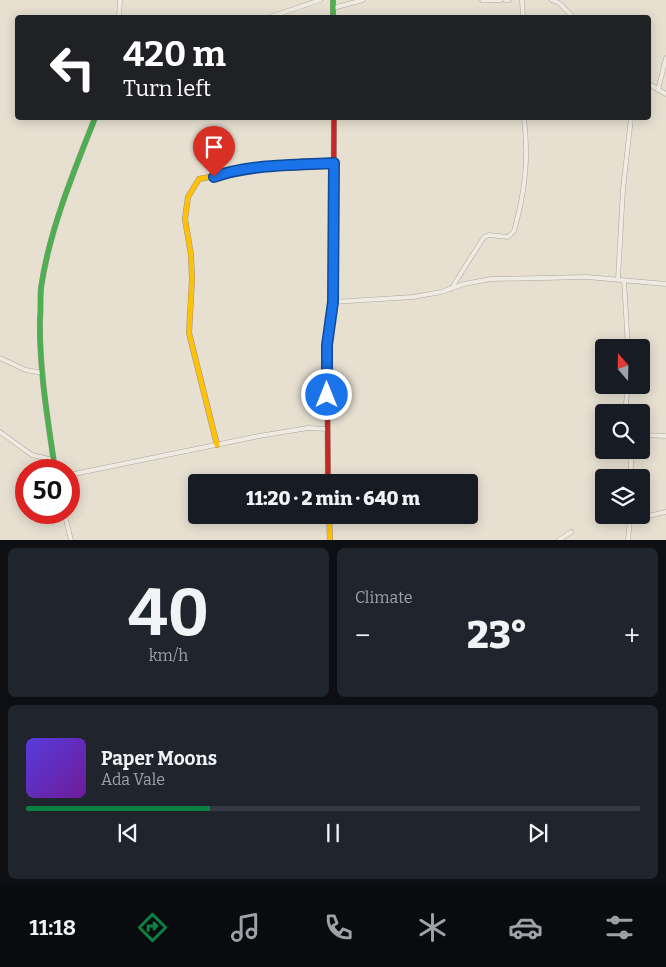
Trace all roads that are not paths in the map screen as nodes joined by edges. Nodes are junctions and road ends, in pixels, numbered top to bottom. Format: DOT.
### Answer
graph roads {
  1 [pos="120,0"];
  2 [pos="320,0"];
  3 [pos="333,0"];
  4 [pos="363,0"];
  5 [pos="482,0"];
  6 [pos="500,0"];
  7 [pos="504,0"];
  8 [pos="509,0"];
  9 [pos="522,0"];
  10 [pos="552,0"];
  11 [pos="333,8"];
  12 [pos="119,15"];
  13 [pos="276,15"];
  14 [pos="333,15"];
  15 [pos="523,15"];
  16 [pos="571,15"];
  17 [pos="666,58"];
  18 [pos="651,85"];
  19 [pos="658,90"];
  20 [pos="666,94"];
  21 [pos="94,120"];
  22 [pos="334,120"];
  23 [pos="524,120"];
  24 [pos="631,120"];
  25 [pos="334,163"];
  26 [pos="618,280"];
  27 [pos="624,280"];
  28 [pos="666,284"];
  29 [pos="451,289"];
  30 [pos="333,302"];
  31 [pos="627,339"];
  32 [pos="0,358"];
  33 [pos="43,373"];
  34 [pos="327,428"];
  35 [pos="0,432"];
  36 [pos="650,435"];
  37 [pos="666,436"];
  38 [pos="217,444"];
  39 [pos="50,459"];
  40 [pos="54,459"];
  41 [pos="80,473"];
  42 [pos="328,474"];
  43 [pos="666,512"];
  44 [pos="650,514"];
  45 [pos="67,524"];
  46 [pos="329,524"];
  47 [pos="629,524"];
  48 [pos="572,532"];
  49 [pos="71,540"];
  50 [pos="330,540"];
  51 [pos="559,540"];
  52 [pos="628,540"];
  1 -- 12 [label="street"];
  2 -- 13 [label="street"];
  3 -- 11 [label="street"];
  4 -- 11 [label="street"];
  5 -- 6 [label="street"];
  7 -- 8 [label="street"];
  9 -- 15 [label="street"];
  10 -- 16 [label="street"];
  11 -- 14 [label="street"];
  17 -- 19 [label="street"];
  18 -- 19 [label="street"];
  19 -- 20 [label="street"];
  21 -- 33 [label="street"];
  22 -- 25 [label="street"];
  23 -- 29 [label="street"];
  24 -- 26 [label="street"];
  25 -- 30 [label="street"];
  25 -- 38 [label="street"];
  26 -- 27 [label="street"];
  26 -- 29 [label="street"];
  27 -- 28 [label="street"];
  27 -- 31 [label="street"];
  29 -- 30 [label="street"];
  30 -- 34 [label="street"];
  32 -- 33 [label="street"];
  33 -- 40 [label="street"];
  34 -- 38 [label="street"];
  34 -- 42 [label="street"];
  35 -- 39 [label="street"];
  36 -- 37 [label="street"];
  38 -- 41 [label="street"];
  43 -- 44 [label="street"];
  45 -- 49 [label="street"];
  46 -- 50 [label="street"];
  47 -- 52 [label="street"];
  48 -- 51 [label="street"];
}
